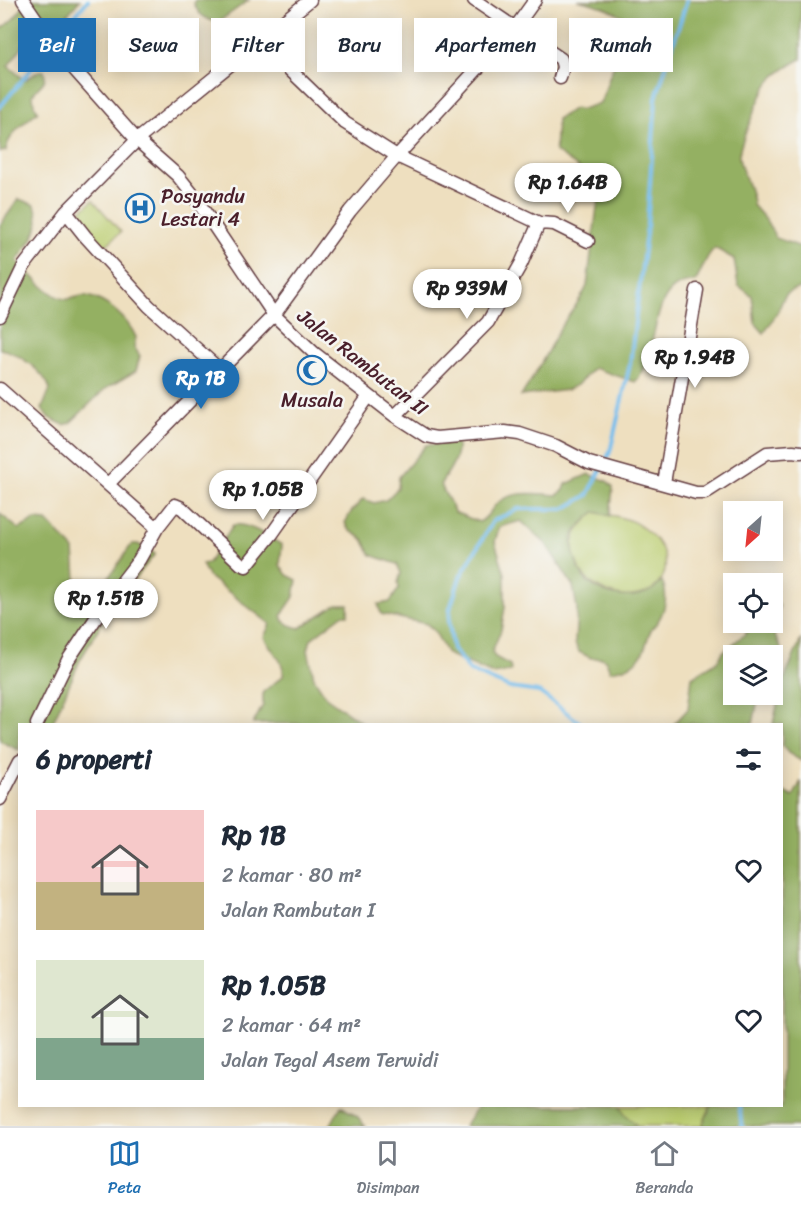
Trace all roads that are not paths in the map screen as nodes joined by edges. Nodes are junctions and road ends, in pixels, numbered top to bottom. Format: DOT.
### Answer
graph roads {
  1 [pos="23,0"];
  2 [pos="310,0"];
  3 [pos="474,0"];
  4 [pos="535,0"];
  5 [pos="288,18"];
  6 [pos="500,18"];
  7 [pos="522,18"];
  8 [pos="557,56"];
  9 [pos="221,72"];
  10 [pos="292,72"];
  11 [pos="474,72"];
  12 [pos="560,78"];
  13 [pos="137,140"];
  14 [pos="397,156"];
  15 [pos="66,212"];
  16 [pos="539,224"];
  17 [pos="588,241"];
  18 [pos="697,290"];
  19 [pos="274,315"];
  20 [pos="0,316"];
  21 [pos="220,370"];
  22 [pos="0,389"];
  23 [pos="369,396"];
  24 [pos="395,416"];
  25 [pos="801,452"];
  26 [pos="664,483"];
  27 [pos="108,484"];
  28 [pos="157,528"];
  29 [pos="37,723"];
  30 [pos="18,764"];
  31 [pos="0,799"];
  1 -- 13 [label="street, Jalan Rambutan II"];
  2 -- 5 [label="street"];
  3 -- 6 [label="street"];
  4 -- 7 [label="street"];
  8 -- 12 [label="street"];
  9 -- 13 [label="street"];
  10 -- 14 [label="street"];
  11 -- 14 [label="street"];
  13 -- 15 [label="street"];
  13 -- 19 [label="street, Jalan Rambutan II"];
  14 -- 16 [label="street"];
  14 -- 19 [label="street"];
  15 -- 20 [label="street"];
  15 -- 21 [label="street"];
  16 -- 17 [label="street"];
  16 -- 24 [label="street"];
  18 -- 26 [label="street"];
  19 -- 21 [label="street"];
  19 -- 23 [label="street, Jalan Rambutan II"];
  21 -- 27 [label="street"];
  22 -- 27 [label="street"];
  23 -- 24 [label="street, Jalan Rambutan II"];
  23 -- 28 [label="street"];
  24 -- 26 [label="street, Jalan Rambutan II"];
  25 -- 26 [label="street"];
  27 -- 28 [label="street"];
  28 -- 29 [label="street"];
  30 -- 31 [label="street"];
}
